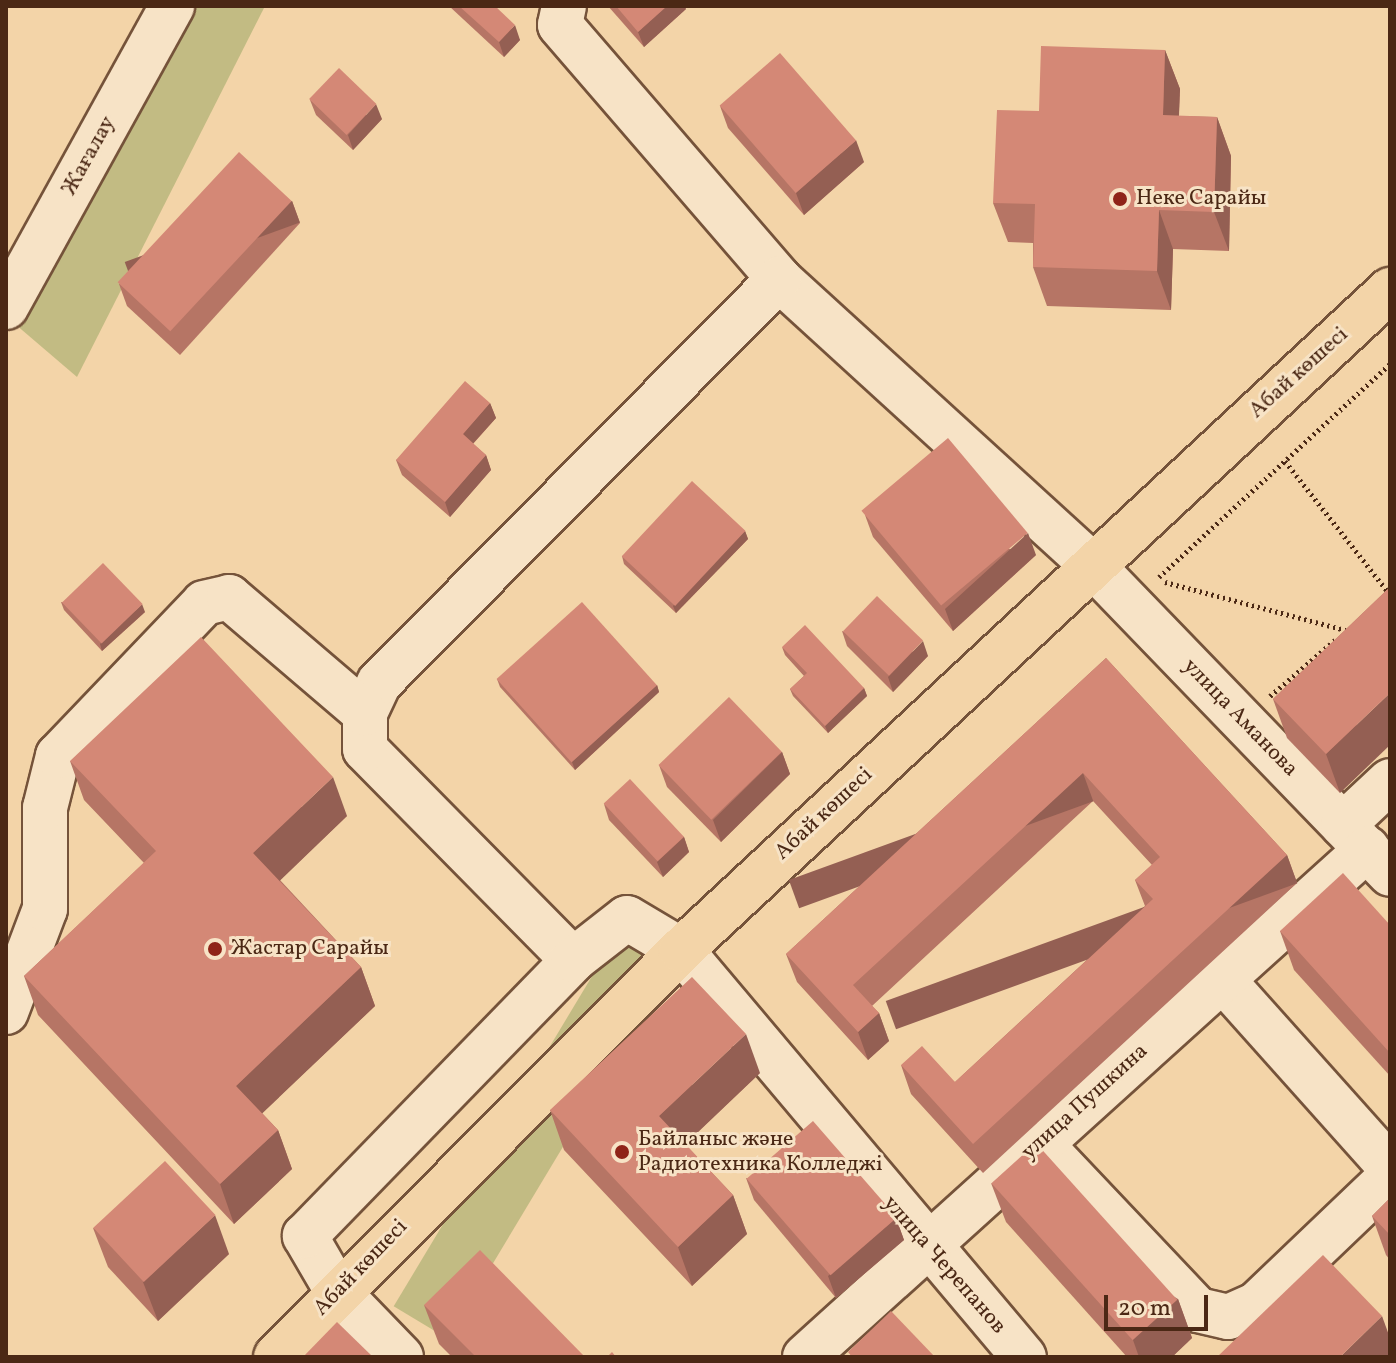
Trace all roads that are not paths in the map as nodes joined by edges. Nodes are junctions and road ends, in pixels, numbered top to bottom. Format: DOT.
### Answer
graph roads {
  1 [pos="172,6"];
  2 [pos="562,15"];
  3 [pos="779,279"];
  4 [pos="1390,290"];
  5 [pos="6,307"];
  6 [pos="1090,563"];
  7 [pos="365,713"];
  8 [pos="1390,781"];
  9 [pos="1367,849"];
  10 [pos="681,950"];
  11 [pos="573,960"];
  12 [pos="1222,979"];
  13 [pos="6,1012"];
  14 [pos="1040,1143"];
  15 [pos="1390,1167"];
  16 [pos="1390,1177"];
  17 [pos="926,1245"];
  18 [pos="337,1291"];
  19 [pos="276,1357"];
  20 [pos="401,1357"];
  21 [pos="805,1357"];
  22 [pos="1024,1357"];
  1 -- 5 [label="street, Жағалау"];
  2 -- 3 [label="street, улица Аманова"];
  3 -- 6 [label="street, улица Аманова"];
  3 -- 7 [label="street"];
  4 -- 6 [label="main road, Абай көшесі"];
  6 -- 9 [label="street, улица Аманова"];
  6 -- 10 [label="main road, Абай көшесі"];
  7 -- 11 [label="street"];
  7 -- 13 [label="street"];
  8 -- 9 [label="street, улица Пушкина"];
  9 -- 12 [label="street, улица Пушкина"];
  10 -- 11 [label="street, улица Черепанов"];
  10 -- 17 [label="street, улица Черепанов"];
  10 -- 18 [label="main road, Абай көшесі"];
  11 -- 18 [label="street"];
  12 -- 14 [label="street, улица Пушкина"];
  12 -- 15 [label="street"];
  14 -- 16 [label="street"];
  14 -- 17 [label="street, улица Пушкина"];
  17 -- 21 [label="street, улица Пушкина"];
  17 -- 22 [label="street, улица Черепанов"];
  18 -- 19 [label="main road, Абай көшесі"];
  18 -- 20 [label="street"];
}
